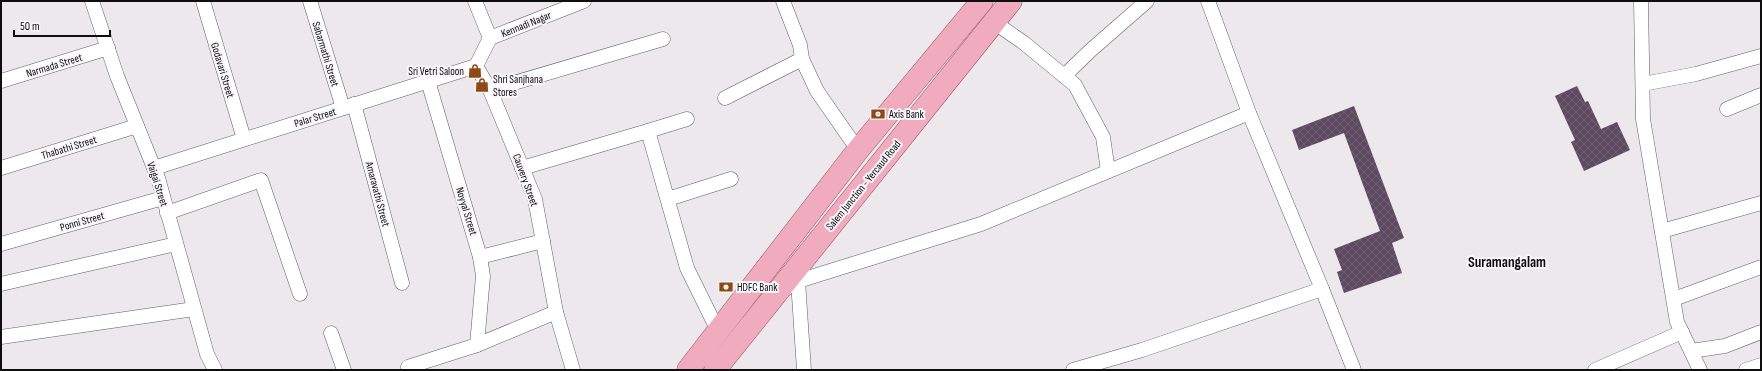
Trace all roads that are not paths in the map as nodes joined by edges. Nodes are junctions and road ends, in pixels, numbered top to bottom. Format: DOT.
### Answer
graph roads {
  1 [pos="92,1"];
  2 [pos="203,1"];
  3 [pos="475,1"];
  4 [pos="584,1"];
  5 [pos="783,1"];
  6 [pos="982,1"];
  7 [pos="1011,1"];
  8 [pos="1148,1"];
  9 [pos="1208,1"];
  10 [pos="1641,1"];
  11 [pos="313,2"];
  12 [pos="995,23"];
  13 [pos="490,38"];
  14 [pos="663,39"];
  15 [pos="108,48"];
  16 [pos="1761,56"];
  17 [pos="802,59"];
  18 [pos="476,66"];
  19 [pos="1064,76"];
  20 [pos="1,81"];
  21 [pos="428,81"];
  22 [pos="1643,84"];
  23 [pos="490,90"];
  24 [pos="1761,95"];
  25 [pos="725,98"];
  26 [pos="349,106"];
  27 [pos="1727,109"];
  28 [pos="1249,113"];
  29 [pos="687,119"];
  30 [pos="137,126"];
  31 [pos="648,131"];
  32 [pos="244,139"];
  33 [pos="858,150"];
  34 [pos="1,168"];
  35 [pos="154,168"];
  36 [pos="522,168"];
  37 [pos="1108,171"];
  38 [pos="731,180"];
  39 [pos="163,198"];
  40 [pos="668,199"];
  41 [pos="1761,202"];
  42 [pos="167,213"];
  43 [pos="1662,231"];
  44 [pos="543,242"];
  45 [pos="1,244"];
  46 [pos="176,244"];
  47 [pos="480,257"];
  48 [pos="1761,267"];
  49 [pos="761,275"];
  50 [pos="798,281"];
  51 [pos="402,283"];
  52 [pos="1,284"];
  53 [pos="1322,289"];
  54 [pos="775,293"];
  55 [pos="300,294"];
  56 [pos="1674,299"];
  57 [pos="194,310"];
  58 [pos="556,312"];
  59 [pos="718,331"];
  60 [pos="1682,332"];
  61 [pos="1761,332"];
  62 [pos="331,333"];
  63 [pos="1,337"];
  64 [pos="477,345"];
  65 [pos="1691,351"];
  66 [pos="1761,365"];
  67 [pos="215,370"];
  68 [pos="344,370"];
  69 [pos="408,370"];
  70 [pos="573,370"];
  71 [pos="688,370"];
  72 [pos="715,370"];
  73 [pos="804,370"];
  74 [pos="1073,370"];
  75 [pos="1354,370"];
  76 [pos="1595,370"];
  77 [pos="1700,370"];
  78 [pos="1746,370"];
  1 -- 15 [label="street, Vaigai Street"];
  2 -- 32 [label="street, Godavari Street"];
  3 -- 13 [label="street"];
  4 -- 13 [label="street, Kennadi Nagar"];
  5 -- 17 [label="street"];
  6 -- 33 [label="main road"];
  7 -- 12 [label="main road, Salem Junction - Yercaud Road"];
  8 -- 19 [label="street"];
  9 -- 28 [label="street"];
  10 -- 22 [label="street"];
  11 -- 26 [label="street, Sabarmathi Street"];
  12 -- 19 [label="street"];
  12 -- 54 [label="main road, Salem Junction - Yercaud Road"];
  13 -- 18 [label="street"];
  14 -- 23 [label="street"];
  15 -- 20 [label="street, Narmada Street"];
  15 -- 30 [label="street, Vaigai Street"];
  16 -- 22 [label="street"];
  17 -- 25 [label="street"];
  17 -- 33 [label="street"];
  18 -- 21 [label="street, Palar Street"];
  18 -- 23 [label="street, Cauvery Street"];
  19 -- 37 [label="street"];
  21 -- 26 [label="street, Palar Street"];
  21 -- 47 [label="street, Noyyal Street"];
  22 -- 43 [label="street"];
  23 -- 36 [label="street, Cauvery Street"];
  24 -- 27 [label="street"];
  26 -- 32 [label="street, Palar Street"];
  26 -- 51 [label="street, Amaravathi Street"];
  28 -- 37 [label="street"];
  28 -- 53 [label="street"];
  29 -- 31 [label="street"];
  30 -- 34 [label="street, Thabathi Street"];
  30 -- 35 [label="street, Vaigai Street"];
  31 -- 36 [label="street"];
  31 -- 40 [label="street"];
  32 -- 35 [label="street, Palar Street"];
  33 -- 49 [label="main road"];
  35 -- 39 [label="street, Vaigai Street"];
  36 -- 44 [label="street, Cauvery Street"];
  37 -- 50 [label="street"];
  38 -- 40 [label="street"];
  39 -- 42 [label="street, Vaigai Street"];
  39 -- 45 [label="street, Ponni Street"];
  40 -- 59 [label="street"];
  41 -- 43 [label="street"];
  42 -- 46 [label="street, Vaigai Street"];
  42 -- 55 [label="street"];
  43 -- 56 [label="street"];
  44 -- 47 [label="street"];
  44 -- 58 [label="street, Cauvery Street"];
  46 -- 52 [label="street"];
  46 -- 57 [label="street, Vaigai Street"];
  47 -- 64 [label="street, Noyyal Street"];
  48 -- 56 [label="street"];
  49 -- 54 [label="main road"];
  49 -- 59 [label="main road"];
  50 -- 54 [label="street"];
  50 -- 73 [label="street"];
  53 -- 74 [label="street"];
  53 -- 75 [label="street"];
  54 -- 72 [label="main road, Salem Junction - Yercaud Road"];
  56 -- 60 [label="street"];
  57 -- 63 [label="street"];
  57 -- 67 [label="street, Vaigai Street"];
  58 -- 64 [label="street"];
  58 -- 70 [label="street, Cauvery Street"];
  59 -- 71 [label="main road"];
  60 -- 65 [label="street"];
  60 -- 76 [label="street"];
  61 -- 65 [label="street"];
  62 -- 68 [label="street"];
  64 -- 69 [label="street"];
  65 -- 77 [label="street"];
  66 -- 78 [label="street"];
}
